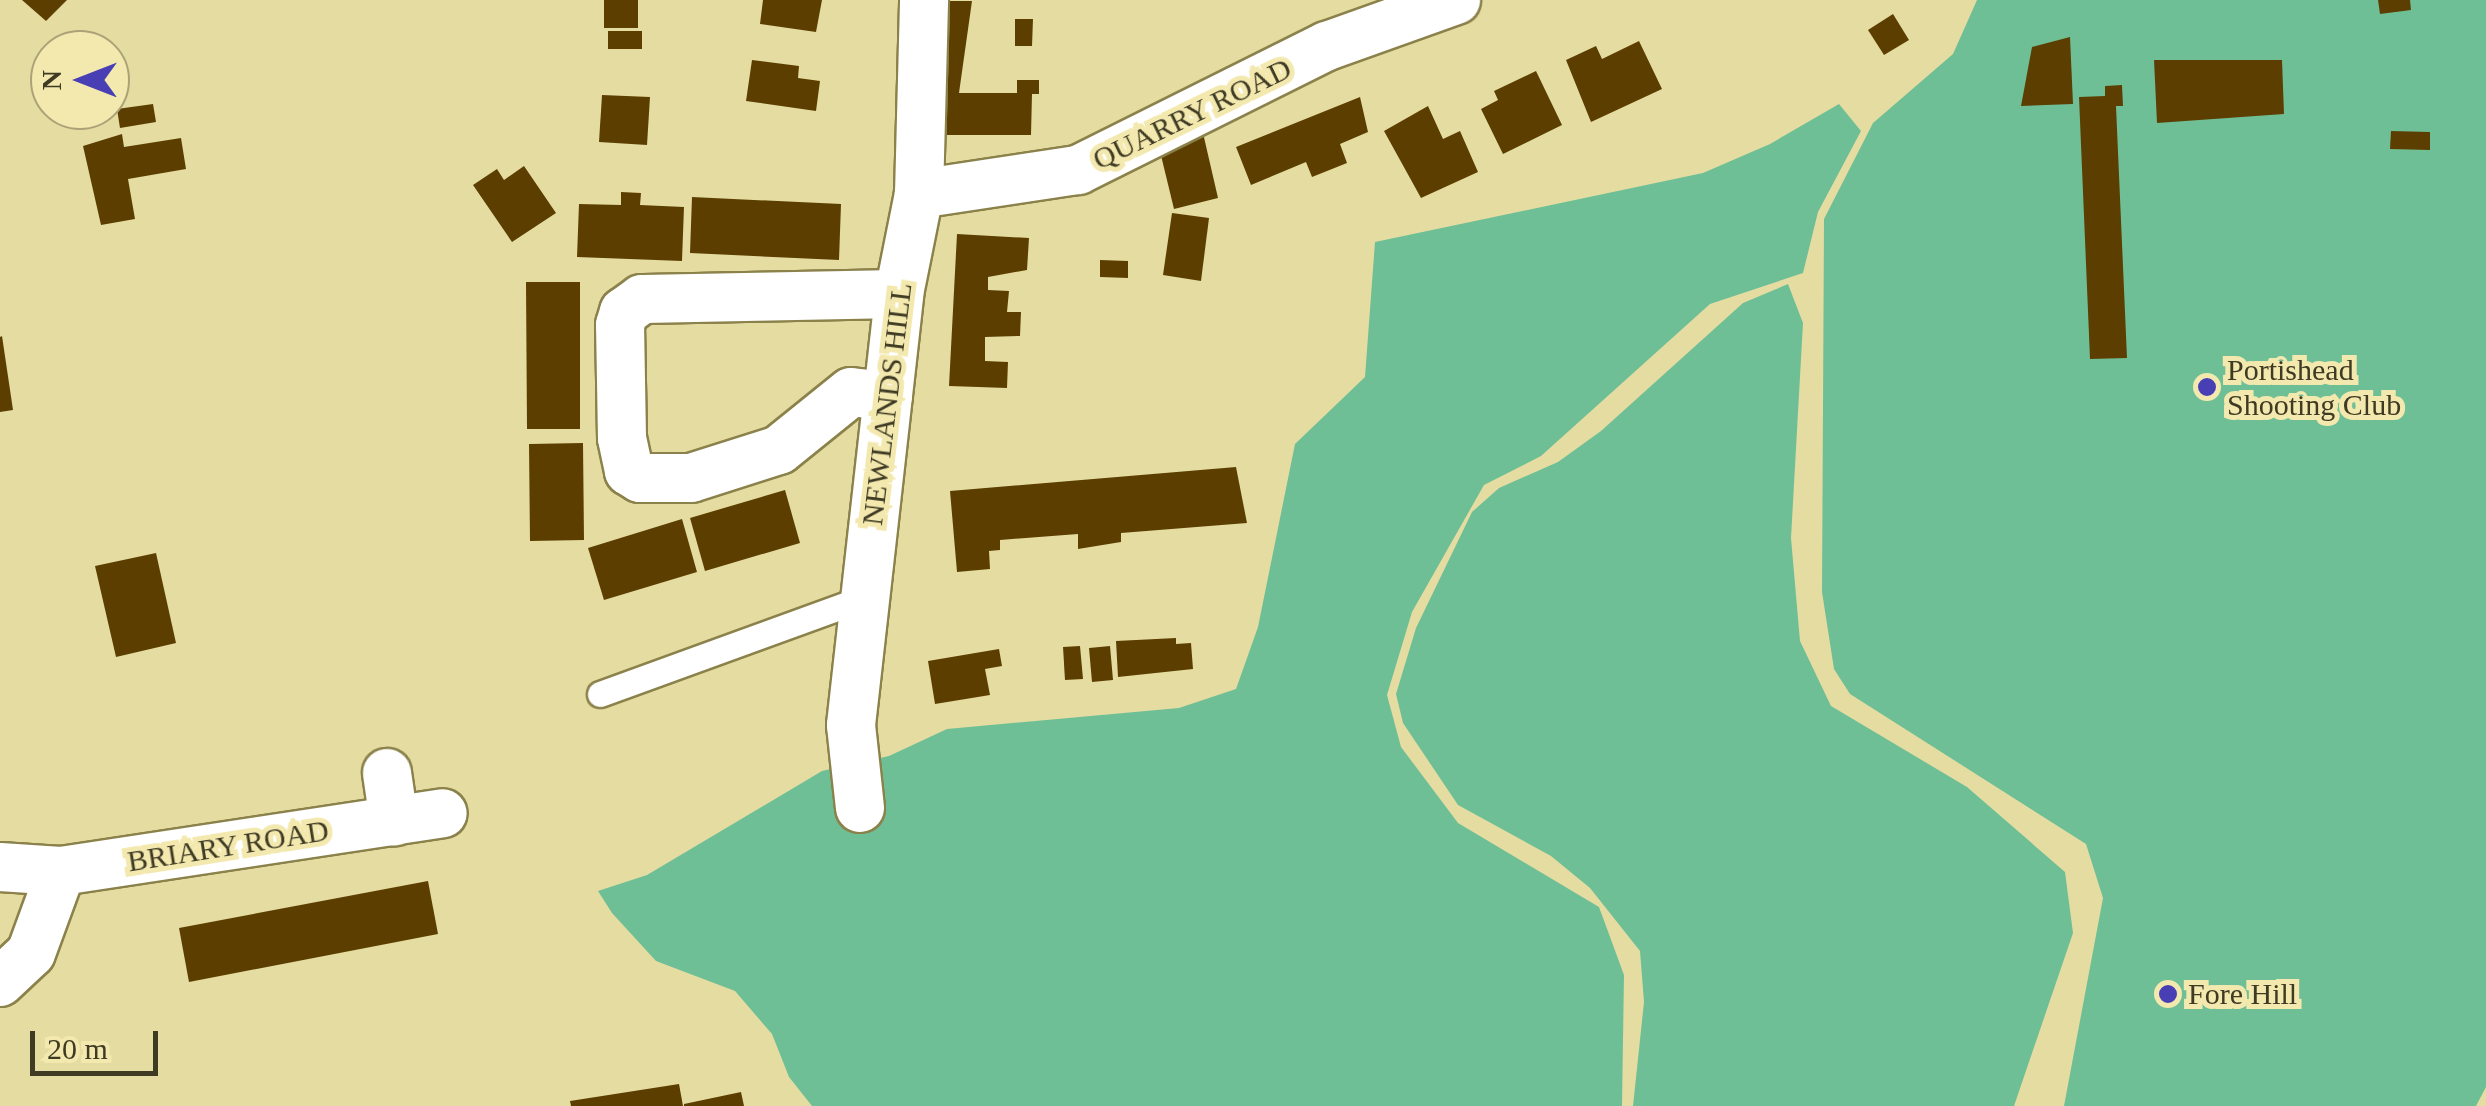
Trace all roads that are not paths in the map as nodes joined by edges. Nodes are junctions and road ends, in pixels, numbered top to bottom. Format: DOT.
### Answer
graph roads {
  1 [pos="924,0"];
  2 [pos="1456,0"];
  3 [pos="919,194"];
  4 [pos="898,294"];
  5 [pos="888,396"];
  6 [pos="862,600"];
  7 [pos="600,694"];
  8 [pos="387,773"];
  9 [pos="860,808"];
  10 [pos="443,813"];
  11 [pos="394,821"];
  12 [pos="0,867"];
  13 [pos="61,871"];
  14 [pos="0,982"];
  1 -- 3 [label="street, NEWLANDS HILL"];
  2 -- 3 [label="street, QUARRY ROAD"];
  3 -- 4 [label="street, NEWLANDS HILL"];
  4 -- 5 [label="street, NEWLANDS HILL"];
  4 -- 5 [label="street"];
  5 -- 6 [label="street, NEWLANDS HILL"];
  6 -- 7 [label="lane"];
  6 -- 9 [label="street, NEWLANDS HILL"];
  8 -- 11 [label="street"];
  10 -- 11 [label="street, BRIARY ROAD"];
  11 -- 13 [label="street, BRIARY ROAD"];
  12 -- 13 [label="street, BRIARY ROAD"];
  13 -- 14 [label="street"];
}
